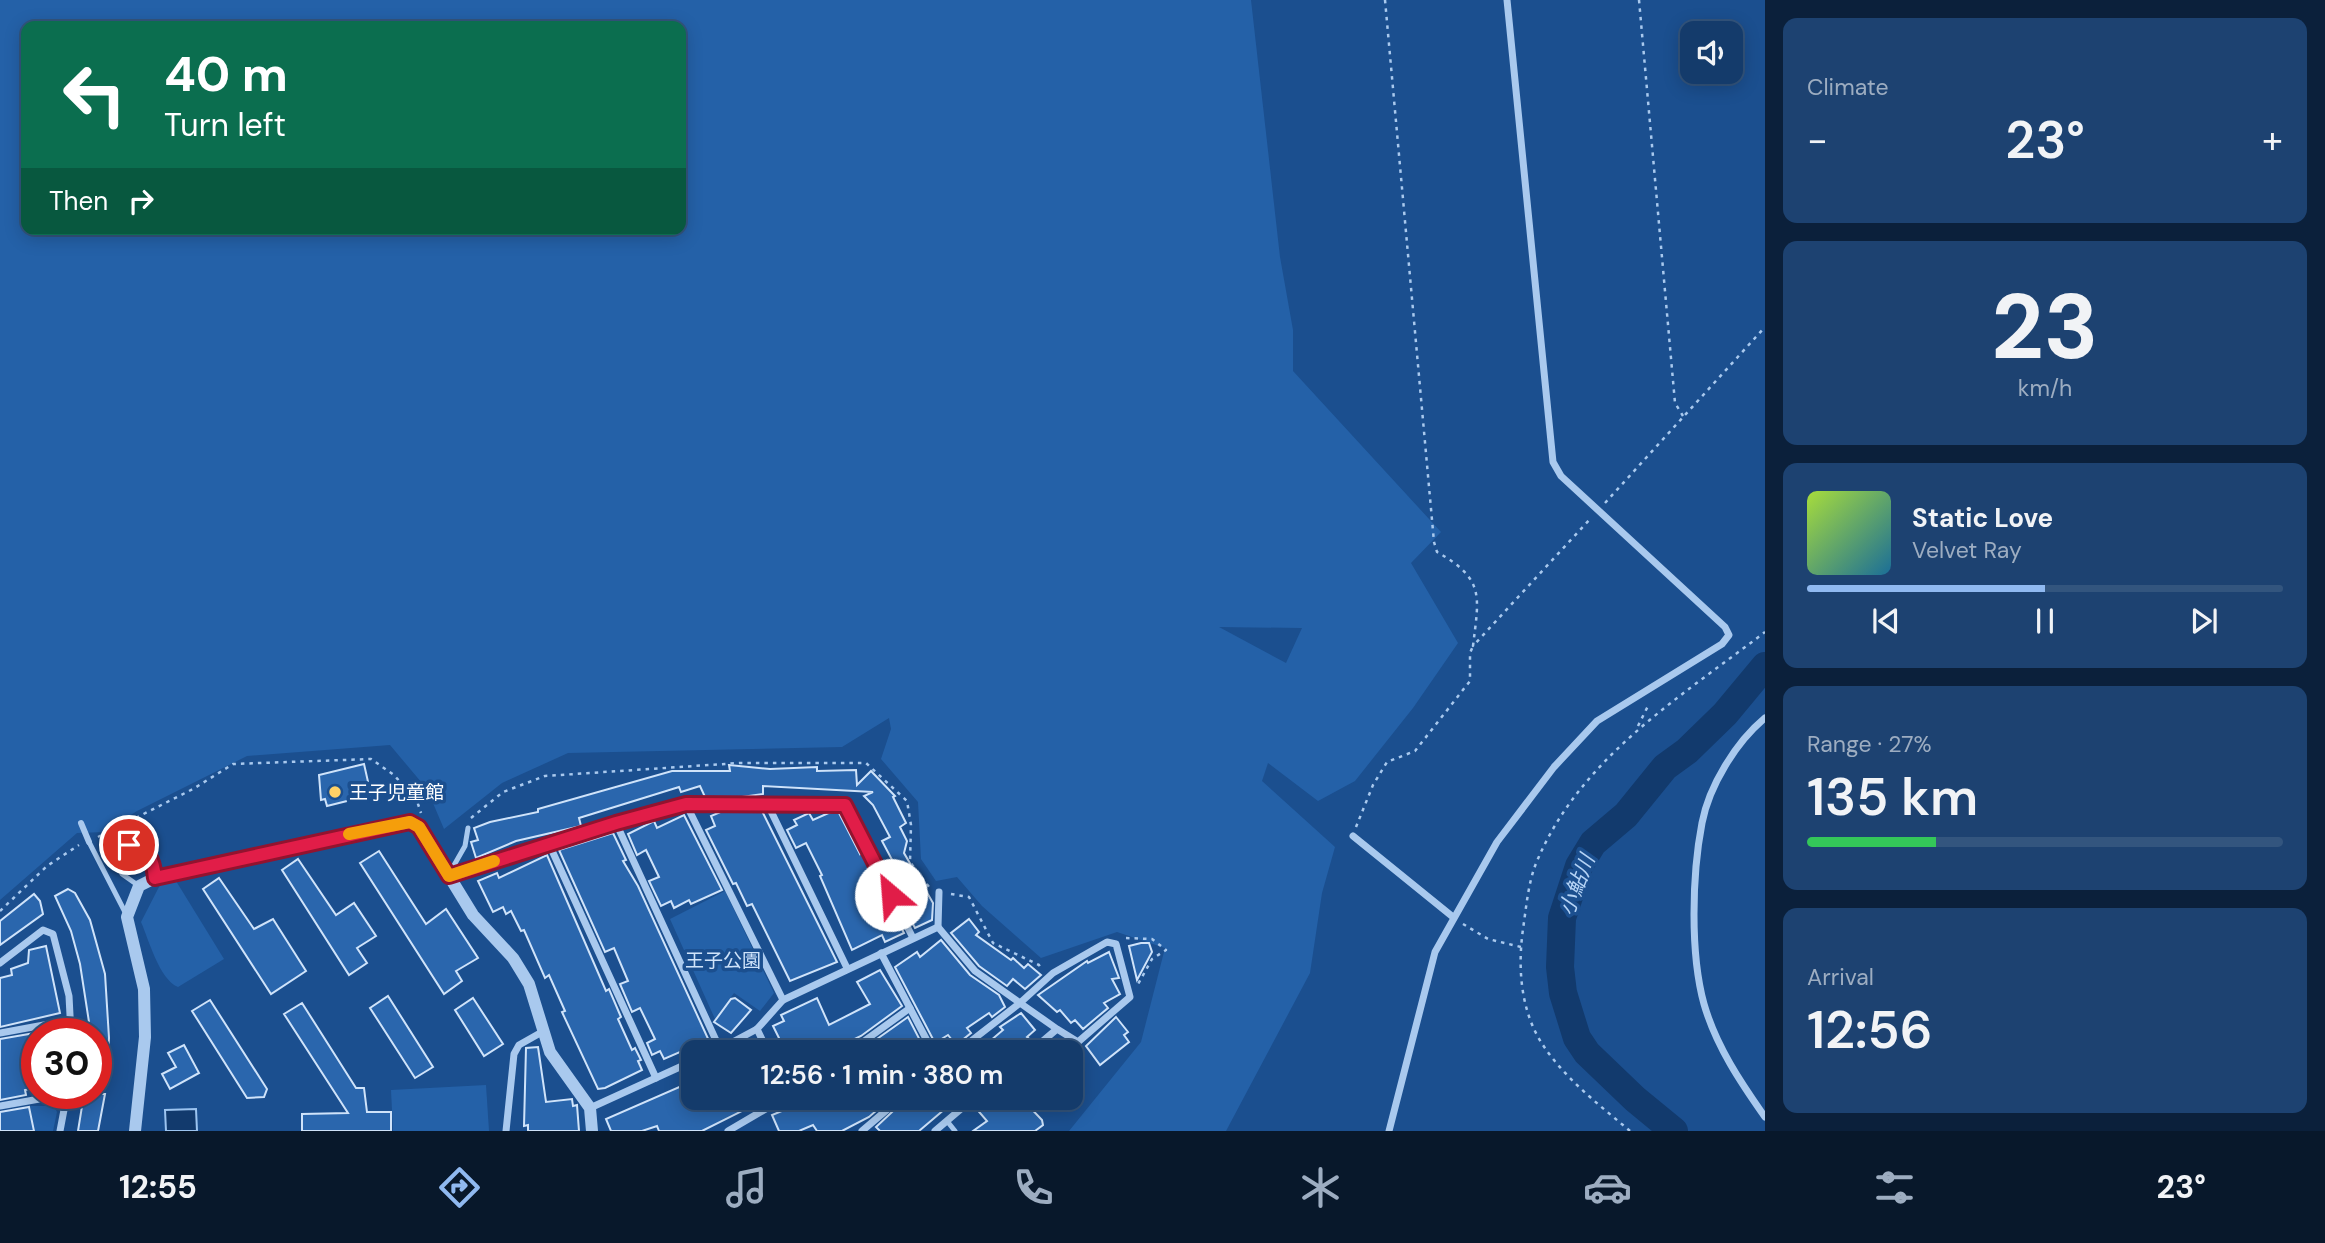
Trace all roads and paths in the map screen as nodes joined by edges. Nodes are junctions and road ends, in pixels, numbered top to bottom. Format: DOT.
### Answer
graph roads {
  1 [pos="1385,0"];
  2 [pos="1507,0"];
  3 [pos="1639,0"];
  4 [pos="1765,327"];
  5 [pos="1683,416"];
  6 [pos="1599,510"];
  7 [pos="1765,632"];
  8 [pos="1474,646"];
  9 [pos="1765,719"];
  10 [pos="686,804"];
  11 [pos="768,805"];
  12 [pos="81,823"];
  13 [pos="616,823"];
  14 [pos="415,825"];
  15 [pos="468,828"];
  16 [pos="1353,836"];
  17 [pos="89,842"];
  18 [pos="549,844"];
  19 [pos="452,874"];
  20 [pos="155,878"];
  21 [pos="139,886"];
  22 [pos="939,892"];
  23 [pos="0,911"];
  24 [pos="127,917"];
  25 [pos="1453,917"];
  26 [pos="938,927"];
  27 [pos="913,938"];
  28 [pos="1116,944"];
  29 [pos="1521,947"];
  30 [pos="881,953"];
  31 [pos="0,964"];
  32 [pos="847,968"];
  33 [pos="1045,979"];
  34 [pos="1128,991"];
  35 [pos="783,1000"];
  36 [pos="1020,1003"];
  37 [pos="910,1008"];
  38 [pos="71,1018"];
  39 [pos="21,1029"];
  40 [pos="1057,1029"];
  41 [pos="757,1030"];
  42 [pos="542,1032"];
  43 [pos="0,1033"];
  44 [pos="712,1040"];
  45 [pos="738,1040"];
  46 [pos="762,1040"];
  47 [pos="866,1040"];
  48 [pos="927,1040"];
  49 [pos="972,1040"];
  50 [pos="1044,1040"];
  51 [pos="681,1067"];
  52 [pos="656,1078"];
  53 [pos="21,1102"];
  54 [pos="0,1106"];
  55 [pos="590,1108"];
  56 [pos="65,1109"];
  57 [pos="764,1110"];
  58 [pos="887,1110"];
  59 [pos="960,1110"];
  60 [pos="1765,1118"];
  61 [pos="947,1121"];
  62 [pos="61,1131"];
  63 [pos="135,1131"];
  64 [pos="506,1131"];
  65 [pos="592,1131"];
  66 [pos="728,1131"];
  67 [pos="862,1131"];
  68 [pos="935,1131"];
  69 [pos="956,1131"];
  70 [pos="1389,1131"];
  71 [pos="1630,1131"];
  1 -- 8 [label="path"];
  2 -- 6 [label="street"];
  3 -- 5 [label="path"];
  4 -- 5 [label="path"];
  5 -- 6 [label="path"];
  6 -- 8 [label="path"];
  6 -- 25 [label="street"];
  7 -- 29 [label="path"];
  8 -- 16 [label="path"];
  9 -- 60 [label="street"];
  10 -- 11 [label="street"];
  10 -- 13 [label="street"];
  10 -- 35 [label="street"];
  11 -- 27 [label="street"];
  11 -- 32 [label="street"];
  12 -- 17 [label="street"];
  13 -- 18 [label="street"];
  13 -- 44 [label="street"];
  14 -- 17 [label="path"];
  14 -- 19 [label="street"];
  14 -- 20 [label="street"];
  15 -- 19 [label="lane"];
  15 -- 22 [label="path"];
  16 -- 25 [label="street"];
  17 -- 23 [label="path"];
  17 -- 24 [label="lane"];
  18 -- 19 [label="street"];
  18 -- 52 [label="street"];
  19 -- 42 [label="street"];
  20 -- 21 [label="street"];
  20 -- 21 [label="lane"];
  21 -- 24 [label="street"];
  22 -- 26 [label="street"];
  22 -- 33 [label="path"];
  24 -- 63 [label="street"];
  25 -- 29 [label="path"];
  25 -- 70 [label="street"];
  26 -- 27 [label="street"];
  26 -- 36 [label="street"];
  27 -- 30 [label="street"];
  28 -- 33 [label="street"];
  28 -- 34 [label="street"];
  28 -- 34 [label="path"];
  29 -- 71 [label="path"];
  30 -- 32 [label="street"];
  30 -- 37 [label="street"];
  31 -- 38 [label="street"];
  32 -- 35 [label="street"];
  33 -- 36 [label="street"];
  34 -- 40 [label="street"];
  35 -- 41 [label="street"];
  36 -- 40 [label="street"];
  36 -- 49 [label="street"];
  37 -- 47 [label="street"];
  37 -- 48 [label="street"];
  39 -- 43 [label="street"];
  40 -- 50 [label="street"];
  41 -- 45 [label="street"];
  41 -- 46 [label="street"];
  42 -- 55 [label="street"];
  42 -- 64 [label="street"];
  51 -- 52 [label="street"];
  52 -- 55 [label="street"];
  53 -- 54 [label="street"];
  55 -- 65 [label="street"];
  56 -- 62 [label="street"];
  57 -- 66 [label="street"];
  58 -- 67 [label="street"];
  59 -- 61 [label="street"];
  61 -- 68 [label="street"];
  61 -- 69 [label="lane"];
}
